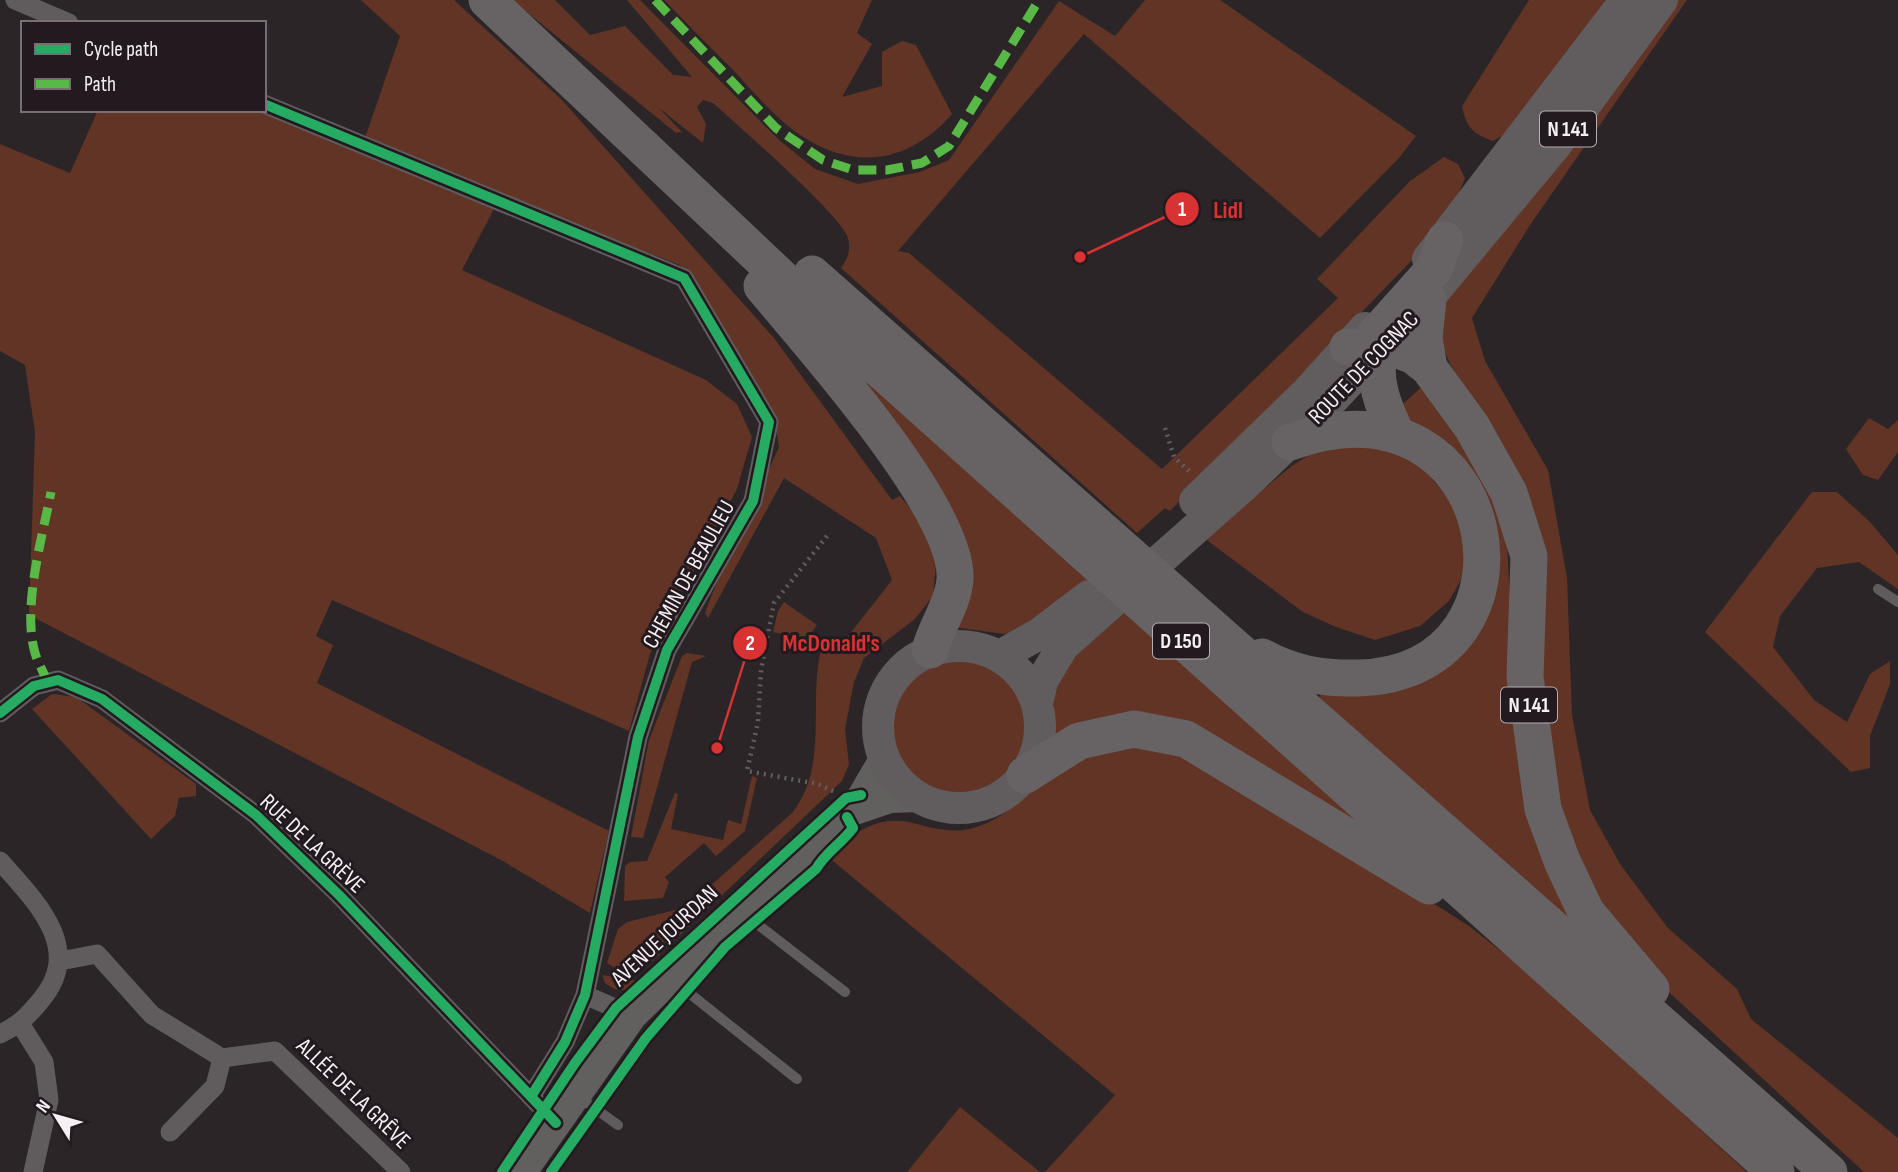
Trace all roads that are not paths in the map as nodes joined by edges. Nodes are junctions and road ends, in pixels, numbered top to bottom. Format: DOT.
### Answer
graph roads {
  1 [pos="15,0"];
  2 [pos="487,0"];
  3 [pos="1626,0"];
  4 [pos="1662,0"];
  5 [pos="64,21"];
  6 [pos="532,40"];
  7 [pos="266,105"];
  8 [pos="1445,240"];
  9 [pos="1428,299"];
  10 [pos="1363,348"];
  11 [pos="1429,368"];
  12 [pos="1396,433"];
  13 [pos="1290,442"];
  14 [pos="1179,529"];
  15 [pos="1878,589"];
  16 [pos="1898,602"];
  17 [pos="1085,612"];
  18 [pos="1204,618"];
  19 [pos="930,650"];
  20 [pos="1000,656"];
  21 [pos="1037,704"];
  22 [pos="0,713"];
  23 [pos="883,759"];
  24 [pos="1025,775"];
  25 [pos="918,798"];
  26 [pos="845,806"];
  27 [pos="0,861"];
  28 [pos="740,911"];
  29 [pos="1506,933"];
  30 [pos="60,961"];
  31 [pos="659,978"];
  32 [pos="845,992"];
  33 [pos="585,995"];
  34 [pos="625,1012"];
  35 [pos="21,1025"];
  36 [pos="1670,1031"];
  37 [pos="0,1034"];
  38 [pos="222,1058"];
  39 [pos="797,1079"];
  40 [pos="532,1095"];
  41 [pos="575,1095"];
  42 [pos="556,1123"];
  43 [pos="618,1125"];
  44 [pos="170,1132"];
  45 [pos="33,1172"];
  46 [pos="401,1172"];
  47 [pos="523,1172"];
  48 [pos="1776,1172"];
  49 [pos="1829,1172"];
  1 -- 5 [label="street"];
  2 -- 6 [label="highway"];
  3 -- 8 [label="main road, N 141"];
  4 -- 9 [label="main road, ROUTE DE COGNAC / N 141"];
  6 -- 18 [label="highway, D 150"];
  6 -- 19 [label="highway"];
  6 -- 29 [label="highway, D 150"];
  7 -- 33 [label="street, CHEMIN DE BEAULIEU"];
  8 -- 10 [label="highway"];
  9 -- 10 [label="main road, ROUTE DE COGNAC / N 141"];
  9 -- 11 [label="highway, N 141"];
  10 -- 11 [label="highway"];
  10 -- 12 [label="highway"];
  10 -- 13 [label="main road, ROUTE DE COGNAC / N 141"];
  10 -- 14 [label="main road, ROUTE DE COGNAC / N 141"];
  11 -- 36 [label="highway, N 141"];
  12 -- 13 [label="highway"];
  12 -- 18 [label="highway"];
  13 -- 14 [label="main road, ROUTE DE COGNAC / N 141"];
  14 -- 17 [label="main road, ROUTE DE COGNAC / N 141"];
  15 -- 16 [label="lane"];
  17 -- 20 [label="main road, ROUTE DE COGNAC / N 141"];
  17 -- 21 [label="main road, ROUTE DE COGNAC / N 141"];
  18 -- 36 [label="highway, D 150"];
  19 -- 20 [label="main road, N 141"];
  19 -- 23 [label="main road, N 141"];
  20 -- 21 [label="main road, N 141"];
  21 -- 24 [label="main road, N 141"];
  22 -- 40 [label="street, RUE DE LA GRÈVE"];
  23 -- 25 [label="main road, N 141"];
  23 -- 26 [label="main road, AVENUE JOURDAN"];
  24 -- 25 [label="main road, N 141"];
  24 -- 29 [label="highway"];
  25 -- 26 [label="main road, AVENUE JOURDAN"];
  26 -- 28 [label="main road, AVENUE JOURDAN"];
  27 -- 30 [label="street"];
  28 -- 31 [label="main road, AVENUE JOURDAN"];
  28 -- 32 [label="lane"];
  29 -- 48 [label="highway"];
  30 -- 35 [label="street"];
  30 -- 38 [label="street"];
  31 -- 34 [label="main road, AVENUE JOURDAN"];
  31 -- 39 [label="lane"];
  33 -- 34 [label="street"];
  33 -- 40 [label="street, CHEMIN DE BEAULIEU"];
  34 -- 41 [label="main road, AVENUE JOURDAN"];
  35 -- 37 [label="street"];
  35 -- 45 [label="street"];
  36 -- 49 [label="highway, N 141"];
  38 -- 44 [label="street"];
  38 -- 46 [label="street, ALLÉE DE LA GRÊVE"];
  40 -- 42 [label="street, RUE DE LA GRÈVE"];
  41 -- 42 [label="main road, AVENUE JOURDAN"];
  41 -- 43 [label="lane"];
  42 -- 47 [label="main road, AVENUE JOURDAN"];
}
